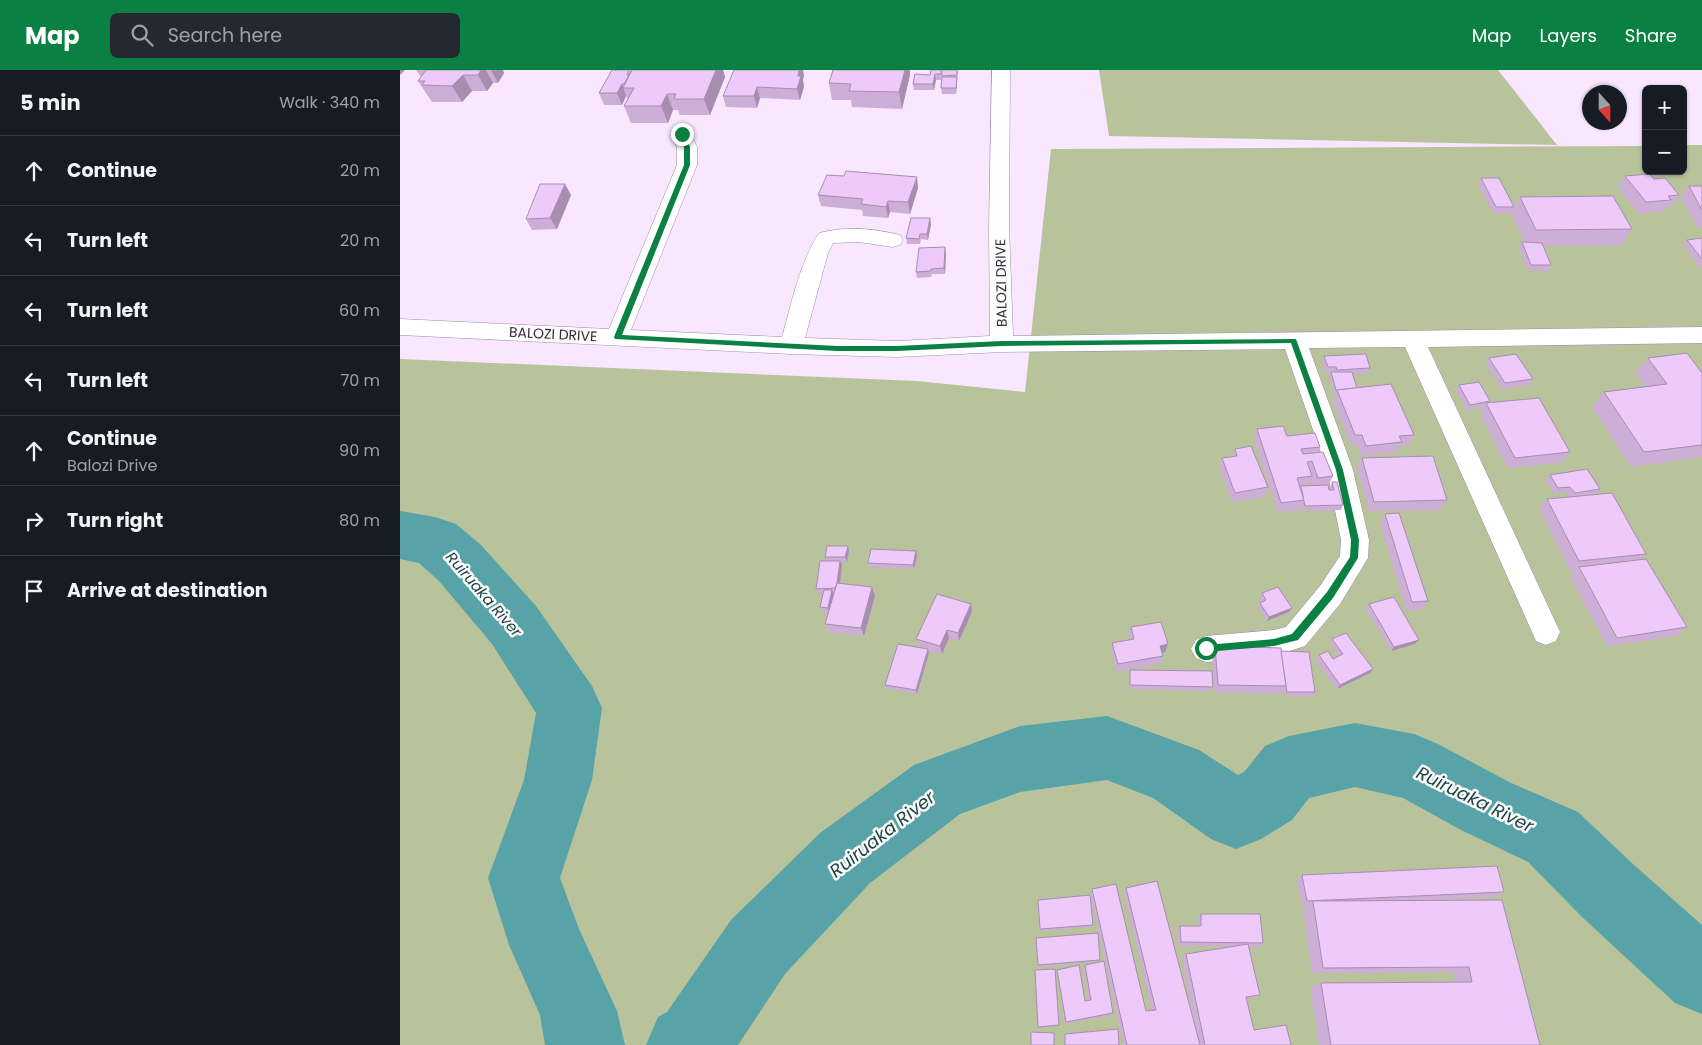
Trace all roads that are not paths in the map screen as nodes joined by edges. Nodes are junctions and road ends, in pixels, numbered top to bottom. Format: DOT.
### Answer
graph roads {
  1 [pos="1001,70"];
  2 [pos="682,134"];
  3 [pos="892,240"];
  4 [pos="400,327"];
  5 [pos="1702,334"];
  6 [pos="617,337"];
  7 [pos="1414,339"];
  8 [pos="1294,340"];
  9 [pos="1002,344"];
  10 [pos="791,346"];
  11 [pos="1546,632"];
  12 [pos="1206,648"];
  1 -- 9 [label="street, BALOZI DRIVE"];
  2 -- 6 [label="street"];
  3 -- 10 [label="street"];
  4 -- 6 [label="street, BALOZI DRIVE"];
  5 -- 7 [label="street"];
  6 -- 10 [label="street, BALOZI DRIVE"];
  7 -- 8 [label="street"];
  7 -- 11 [label="street"];
  8 -- 9 [label="street"];
  8 -- 12 [label="street"];
  9 -- 10 [label="street, BALOZI DRIVE"];
}
